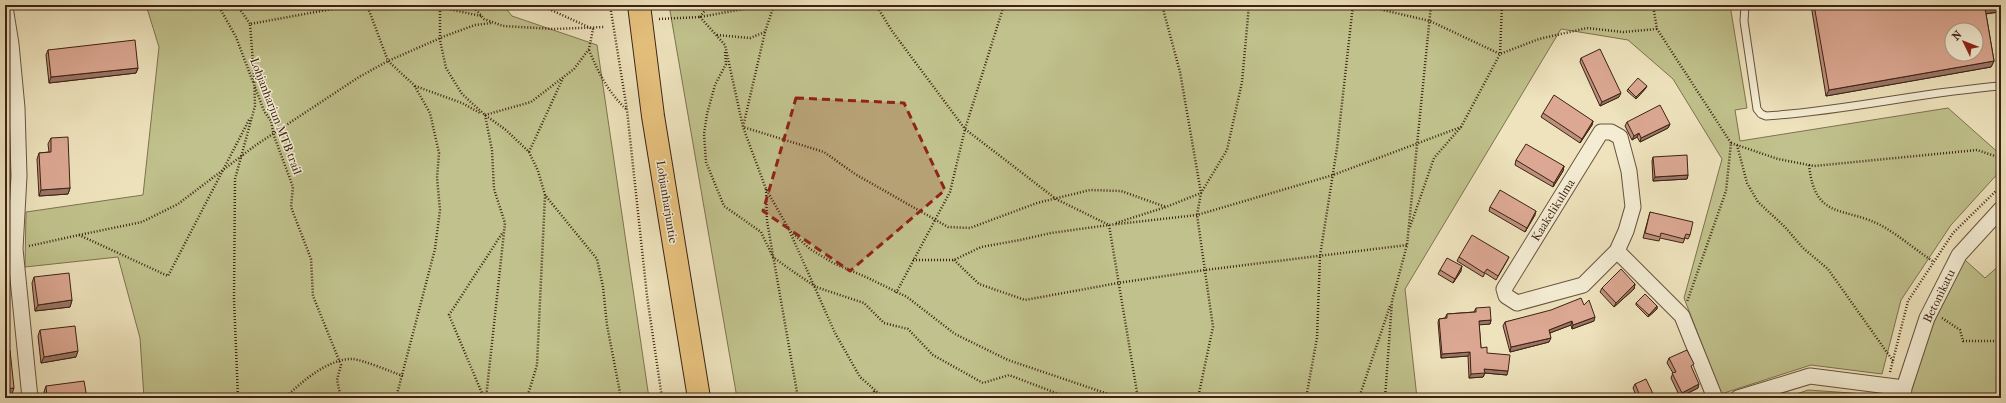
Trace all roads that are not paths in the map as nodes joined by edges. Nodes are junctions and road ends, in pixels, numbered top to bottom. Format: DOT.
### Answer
graph roads {
  1 [pos="638,5"];
  2 [pos="1745,5"];
  3 [pos="5,7"];
  4 [pos="2001,86"];
  5 [pos="2001,209"];
  6 [pos="10,250"];
  7 [pos="1617,251"];
  8 [pos="1903,393"];
  9 [pos="30,398"];
  10 [pos="700,398"];
  11 [pos="1715,398"];
  12 [pos="1738,398"];
  1 -- 10 [label="highway, Lohjanharjuntie"];
  2 -- 4 [label="lane"];
  3 -- 6 [label="street"];
  5 -- 8 [label="street, Betonikatu"];
  6 -- 9 [label="street"];
  7 -- 7 [label="street, Kaakelikulma"];
  7 -- 11 [label="street"];
  8 -- 12 [label="street"];
}
